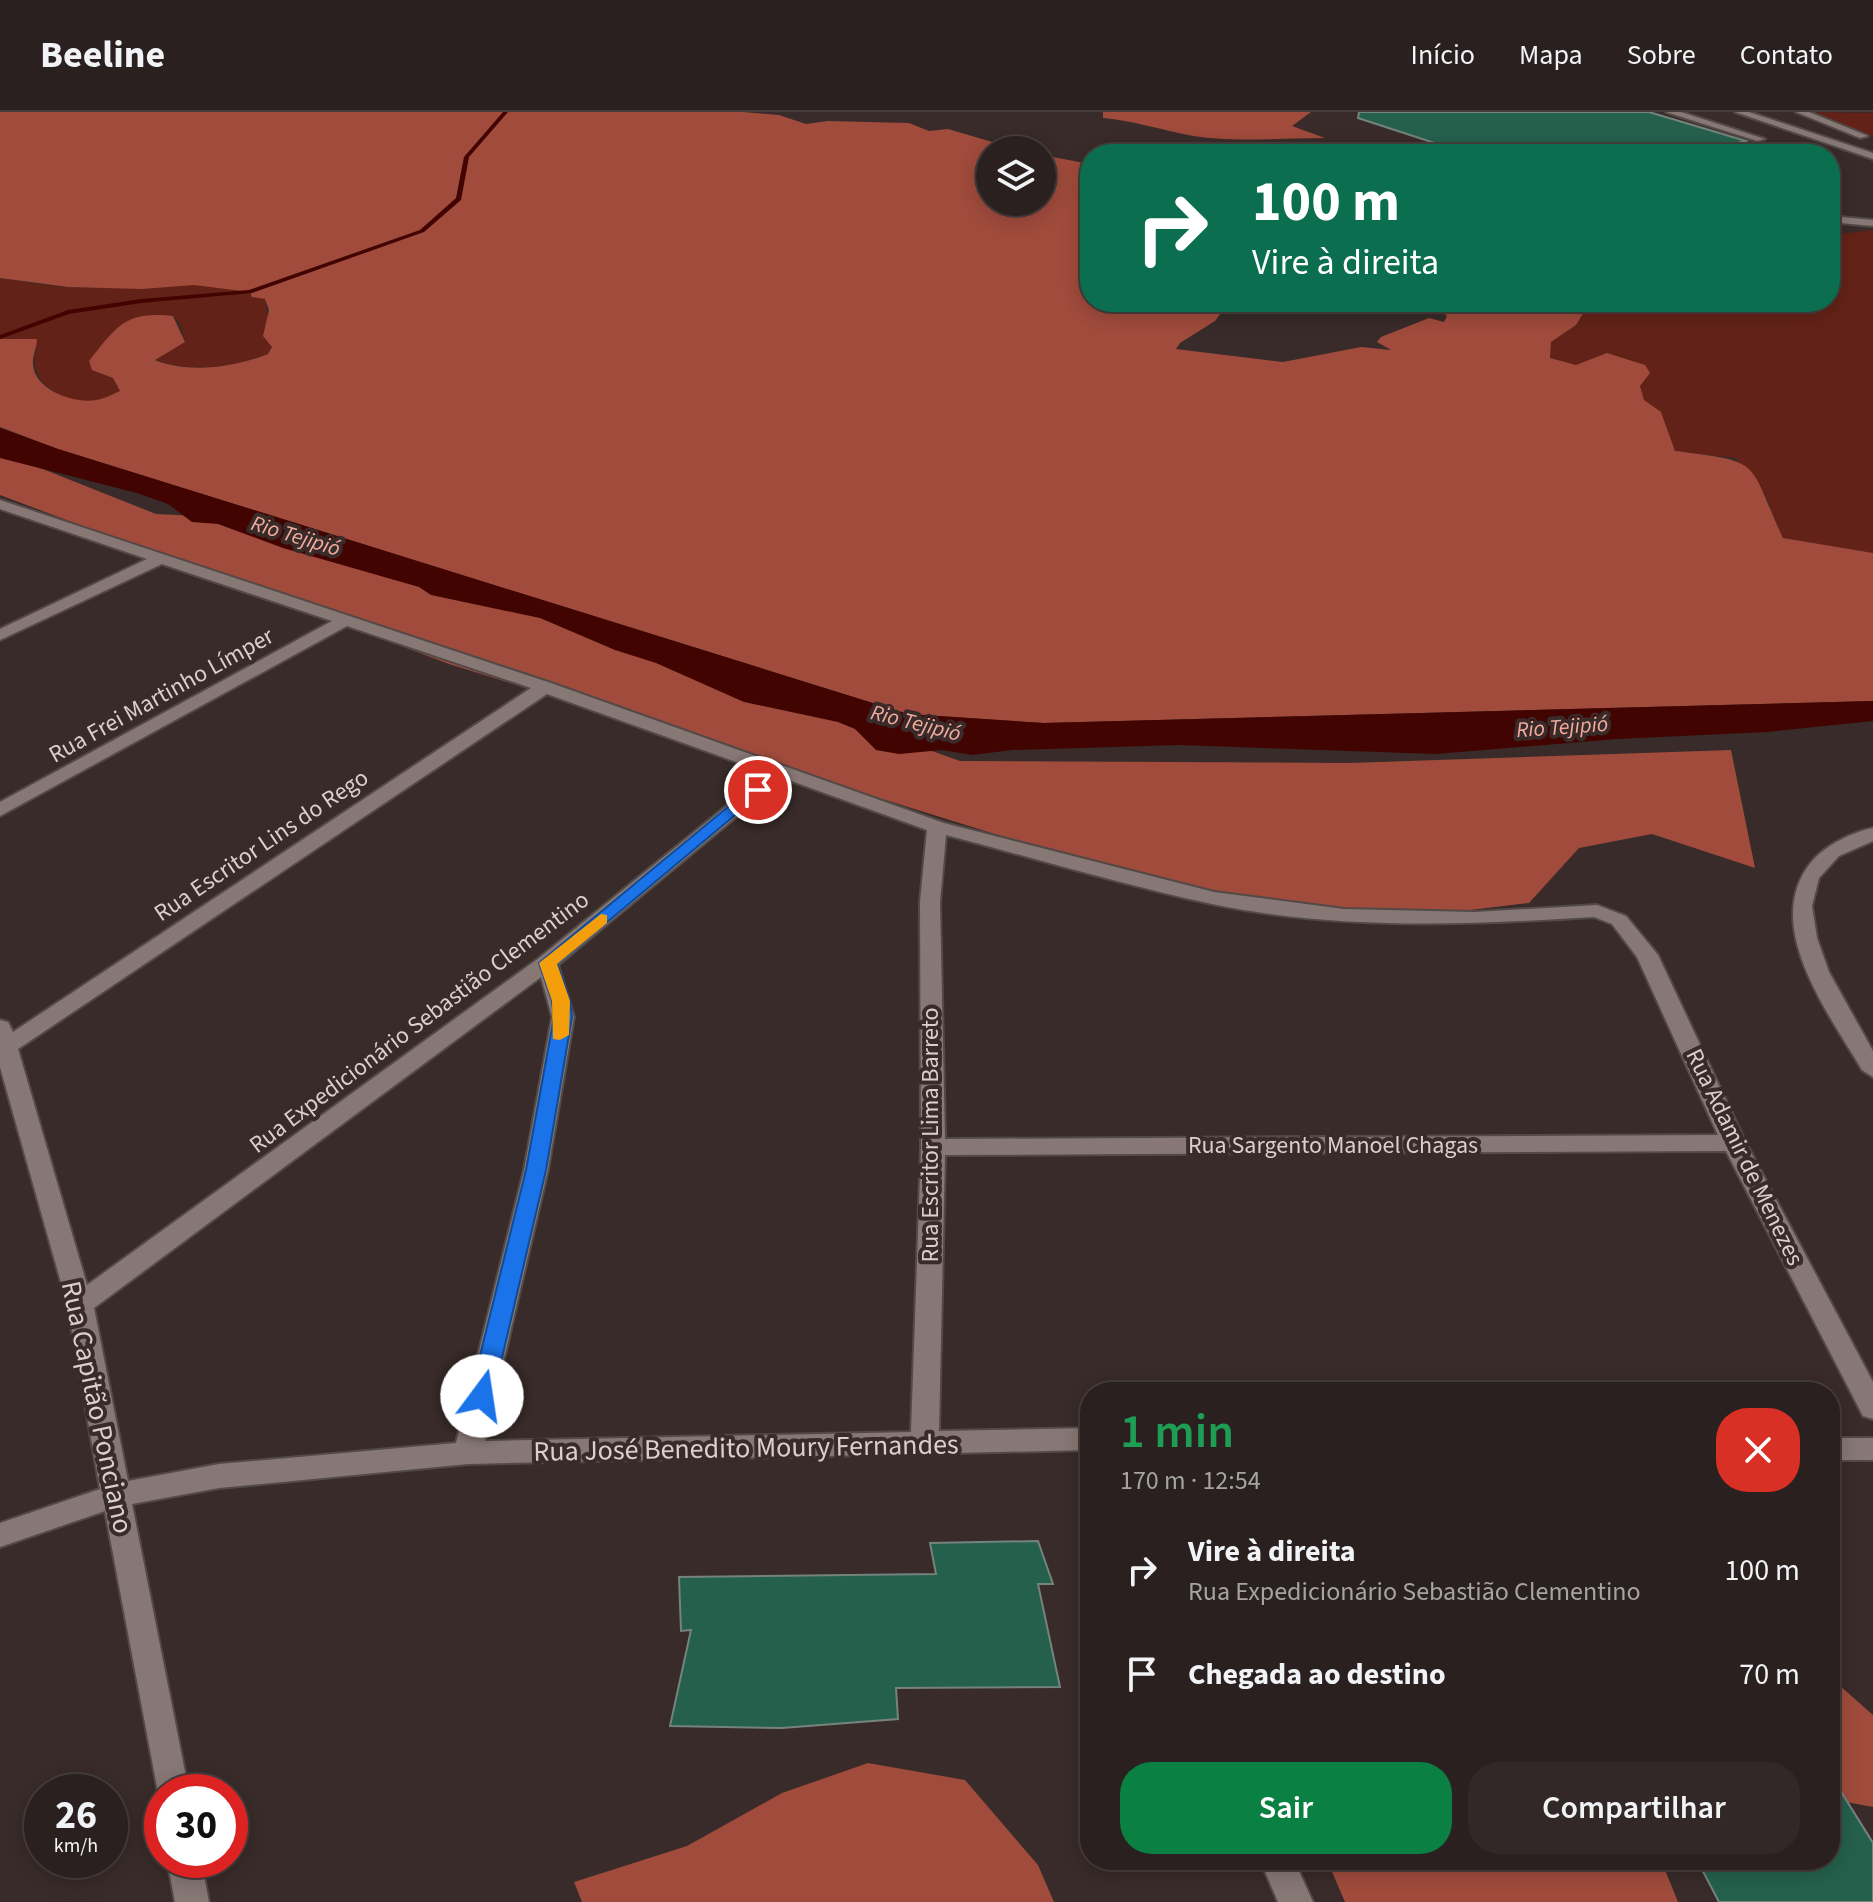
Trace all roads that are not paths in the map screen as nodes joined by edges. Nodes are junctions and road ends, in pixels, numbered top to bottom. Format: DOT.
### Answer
graph roads {
  1 [pos="1671,112"];
  2 [pos="1740,112"];
  3 [pos="1801,112"];
  4 [pos="1760,139"];
  5 [pos="1873,140"];
  6 [pos="1837,144"];
  7 [pos="1840,145"];
  8 [pos="1873,156"];
  9 [pos="1840,220"];
  10 [pos="1873,223"];
  11 [pos="0,504"];
  12 [pos="159,559"];
  13 [pos="344,621"];
  14 [pos="0,635"];
  15 [pos="545,687"];
  16 [pos="781,771"];
  17 [pos="0,810"];
  18 [pos="937,827"];
  19 [pos="1872,834"];
  20 [pos="547,963"];
  21 [pos="3,1037"];
  22 [pos="1873,1070"];
  23 [pos="1734,1143"];
  24 [pos="933,1147"];
  25 [pos="80,1304"];
  26 [pos="1873,1408"];
  27 [pos="925,1443"];
  28 [pos="1080,1443"];
  29 [pos="1840,1449"];
  30 [pos="1873,1449"];
  31 [pos="468,1453"];
  32 [pos="117,1495"];
  33 [pos="0,1535"];
  34 [pos="169,1774"];
  35 [pos="1282,1870"];
  36 [pos="187,1878"];
  37 [pos="192,1902"];
  38 [pos="1296,1902"];
  1 -- 4 [label="street"];
  2 -- 6 [label="street"];
  3 -- 5 [label="street"];
  7 -- 8 [label="street"];
  9 -- 10 [label="street"];
  11 -- 12 [label="street"];
  12 -- 13 [label="street"];
  12 -- 14 [label="street"];
  13 -- 15 [label="street"];
  13 -- 17 [label="street, Rua Frei Martinho Límper"];
  15 -- 16 [label="street"];
  15 -- 21 [label="street, Rua Escritor Lins do Rego"];
  16 -- 18 [label="street"];
  16 -- 20 [label="street, Rua Expedicionário Sebastião Clementino"];
  18 -- 23 [label="street, Rua Adamir de Menezes"];
  18 -- 24 [label="street, Rua Escritor Lima Barreto"];
  19 -- 22 [label="street"];
  20 -- 25 [label="street, Rua Expedicionário Sebastião Clementino"];
  20 -- 31 [label="street"];
  21 -- 25 [label="street, Rua Capitão Ponciano"];
  23 -- 24 [label="street, Rua Sargento Manoel Chagas"];
  23 -- 26 [label="street, Rua Adamir de Menezes"];
  24 -- 27 [label="street, Rua Escritor Lima Barreto"];
  25 -- 32 [label="street, Rua Capitão Ponciano"];
  27 -- 28 [label="street, Rua José Benedito Moury Fernandes"];
  27 -- 31 [label="street, Rua José Benedito Moury Fernandes"];
  29 -- 30 [label="street"];
  31 -- 32 [label="street, Rua José Benedito Moury Fernandes"];
  32 -- 33 [label="street, Rua José Benedito Moury Fernandes"];
  32 -- 34 [label="street, Rua Capitão Ponciano"];
  35 -- 38 [label="street"];
  36 -- 37 [label="street"];
}
